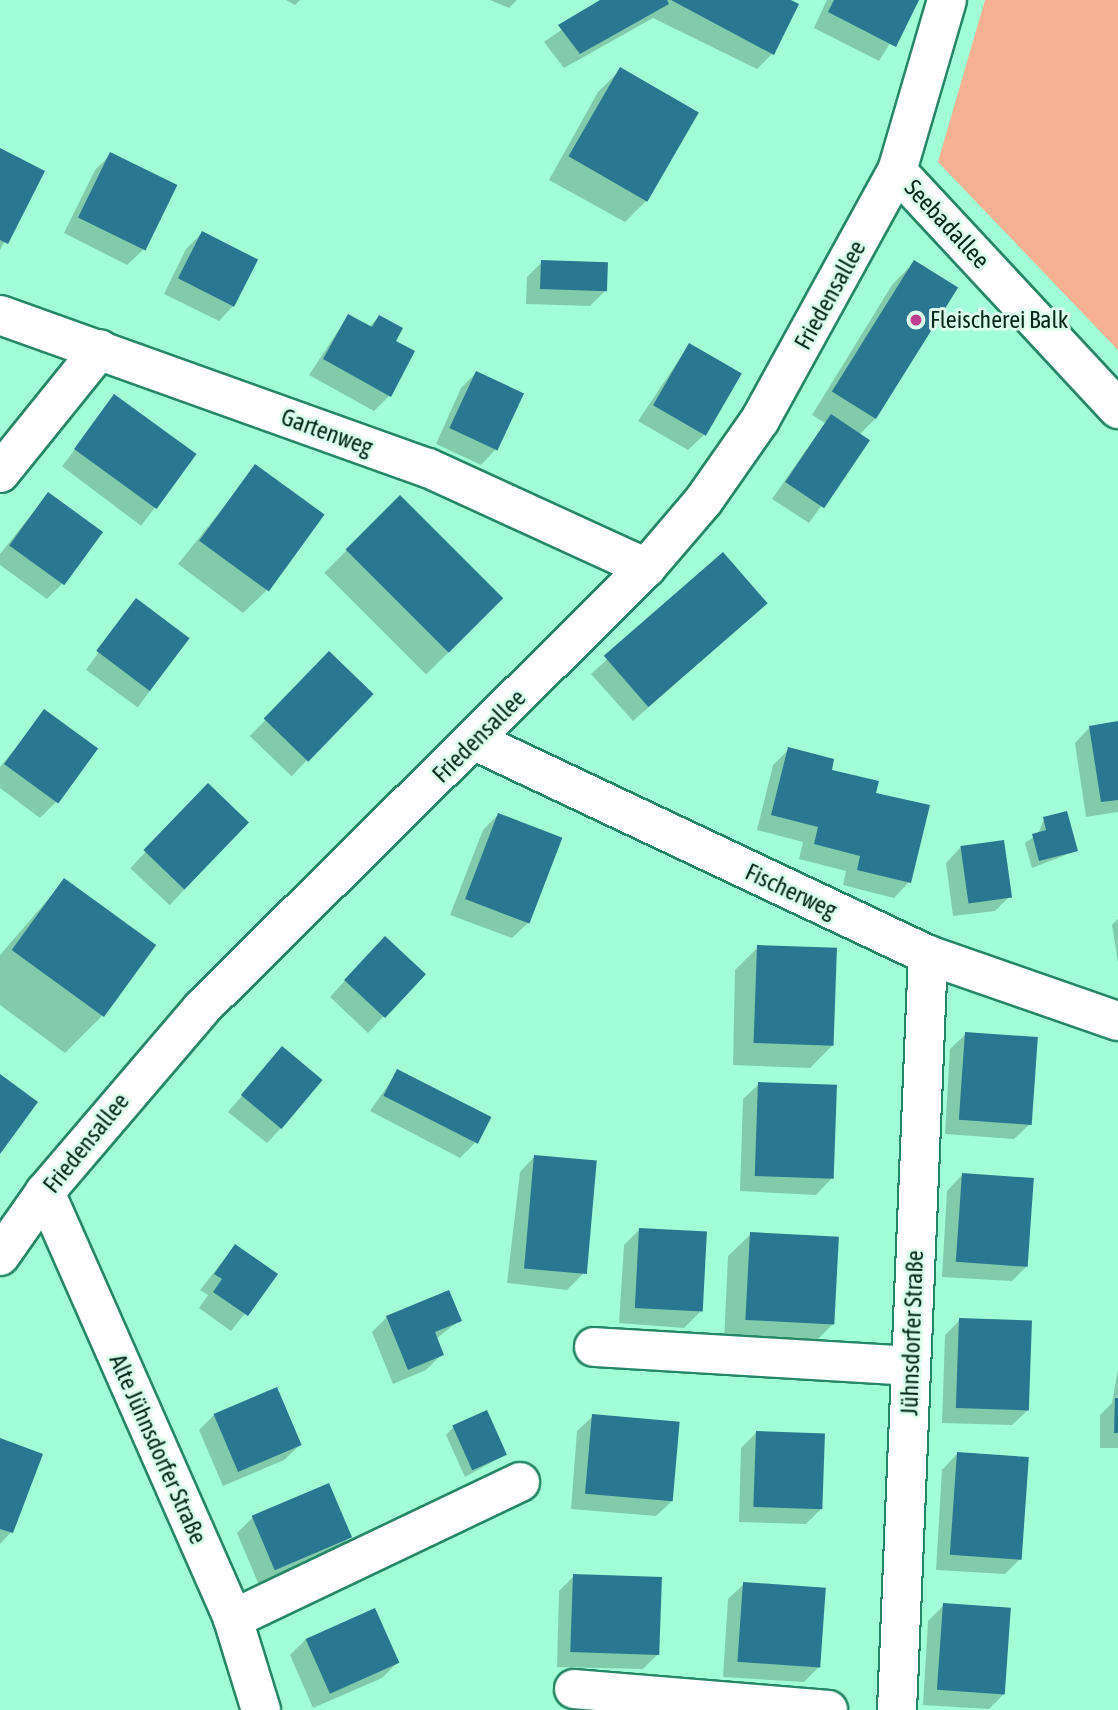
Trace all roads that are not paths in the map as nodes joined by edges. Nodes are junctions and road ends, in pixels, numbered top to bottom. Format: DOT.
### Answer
graph roads {
  1 [pos="947,0"];
  2 [pos="897,170"];
  3 [pos="0,315"];
  4 [pos="100,349"];
  5 [pos="1118,408"];
  6 [pos="0,473"];
  7 [pos="646,568"];
  8 [pos="473,740"];
  9 [pos="928,956"];
  10 [pos="1118,1021"];
  11 [pos="45,1192"];
  12 [pos="0,1256"];
  13 [pos="594,1347"];
  14 [pos="910,1366"];
  15 [pos="520,1482"];
  16 [pos="233,1619"];
  17 [pos="575,1689"];
  18 [pos="261,1710"];
  19 [pos="828,1710"];
  20 [pos="897,1710"];
  1 -- 2 [label="street, Seebadallee"];
  2 -- 5 [label="street, Seebadallee"];
  2 -- 7 [label="street, Friedensallee"];
  3 -- 4 [label="street, Gartenweg"];
  4 -- 6 [label="street"];
  4 -- 7 [label="street, Gartenweg"];
  7 -- 8 [label="street, Friedensallee"];
  8 -- 9 [label="street, Fischerweg"];
  8 -- 11 [label="street, Friedensallee"];
  9 -- 10 [label="street, Fischerweg"];
  9 -- 14 [label="street, Jühnsdorfer Straße"];
  11 -- 12 [label="street, Friedensallee"];
  11 -- 16 [label="street, Alte Jühnsdorfer Straße"];
  13 -- 14 [label="street"];
  14 -- 20 [label="street, Jühnsdorfer Straße"];
  15 -- 16 [label="street"];
  16 -- 18 [label="street, Alte Jühnsdorfer Straße"];
  17 -- 19 [label="street"];
}
